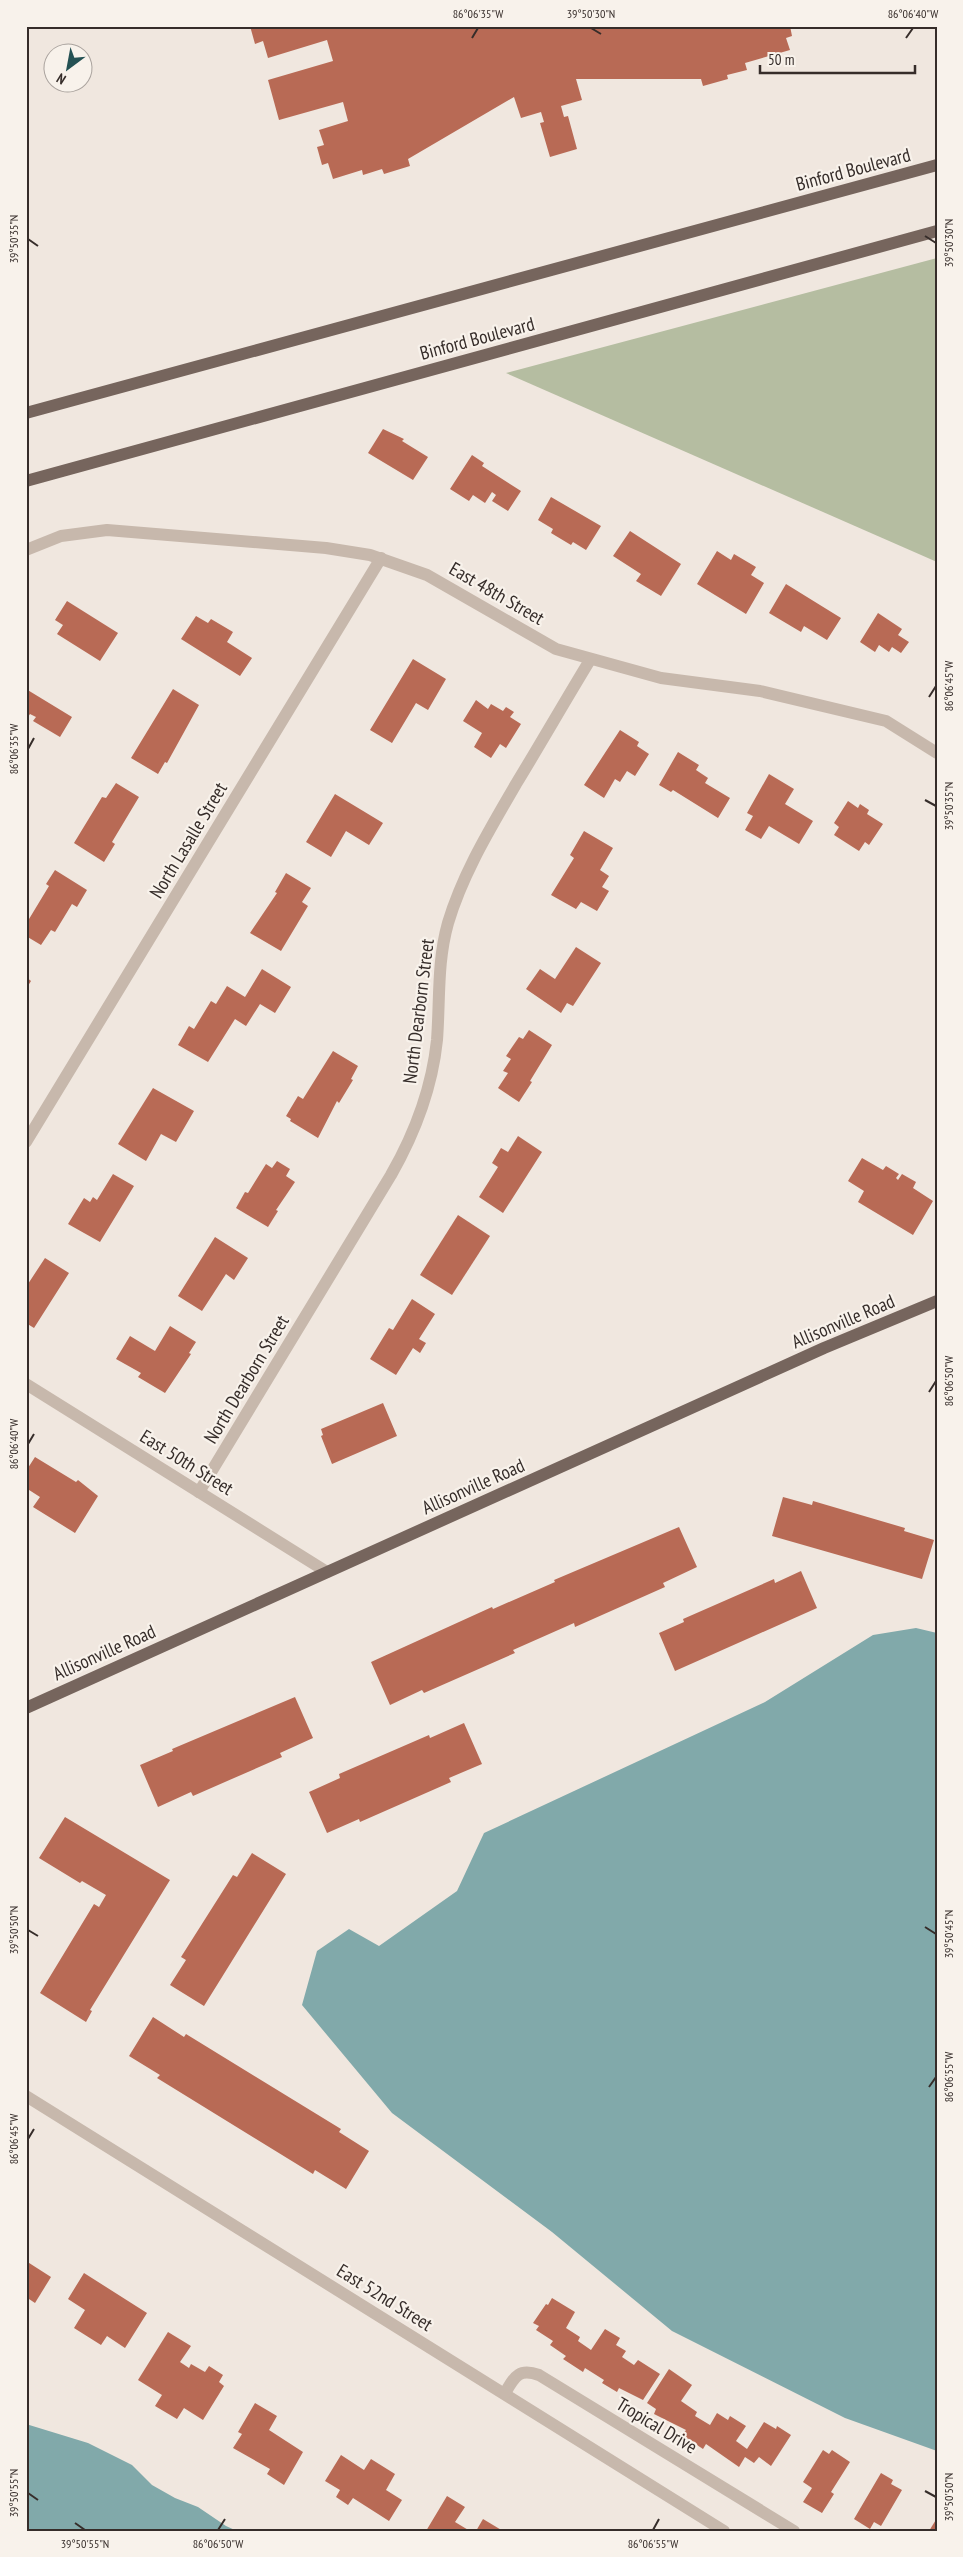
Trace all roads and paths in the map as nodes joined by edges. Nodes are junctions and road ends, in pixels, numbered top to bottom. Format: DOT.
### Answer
graph roads {
  1 [pos="937,166"];
  2 [pos="937,231"];
  3 [pos="26,413"];
  4 [pos="26,481"];
  5 [pos="26,550"];
  6 [pos="381,558"];
  7 [pos="590,660"];
  8 [pos="937,752"];
  9 [pos="26,1142"];
  10 [pos="937,1301"];
  11 [pos="26,1384"];
  12 [pos="199,1492"];
  13 [pos="327,1572"];
  14 [pos="26,1708"];
  15 [pos="26,2096"];
  16 [pos="505,2393"];
  17 [pos="724,2531"];
  18 [pos="794,2531"];
  1 -- 3 [label="main road, Binford Boulevard"];
  2 -- 4 [label="main road, Binford Boulevard"];
  5 -- 6 [label="street, East 48th Street"];
  6 -- 7 [label="street, East 48th Street"];
  6 -- 9 [label="street, North Lasalle Street"];
  7 -- 8 [label="street, East 48th Street"];
  7 -- 12 [label="street, North Dearborn Street"];
  10 -- 13 [label="main road, Allisonville Road"];
  11 -- 12 [label="street, East 50th Street"];
  12 -- 13 [label="street, East 50th Street"];
  13 -- 14 [label="main road, Allisonville Road"];
  15 -- 16 [label="street, East 52nd Street"];
  16 -- 17 [label="street, East 52nd Street"];
  16 -- 18 [label="street, Tropical Drive"];
}
